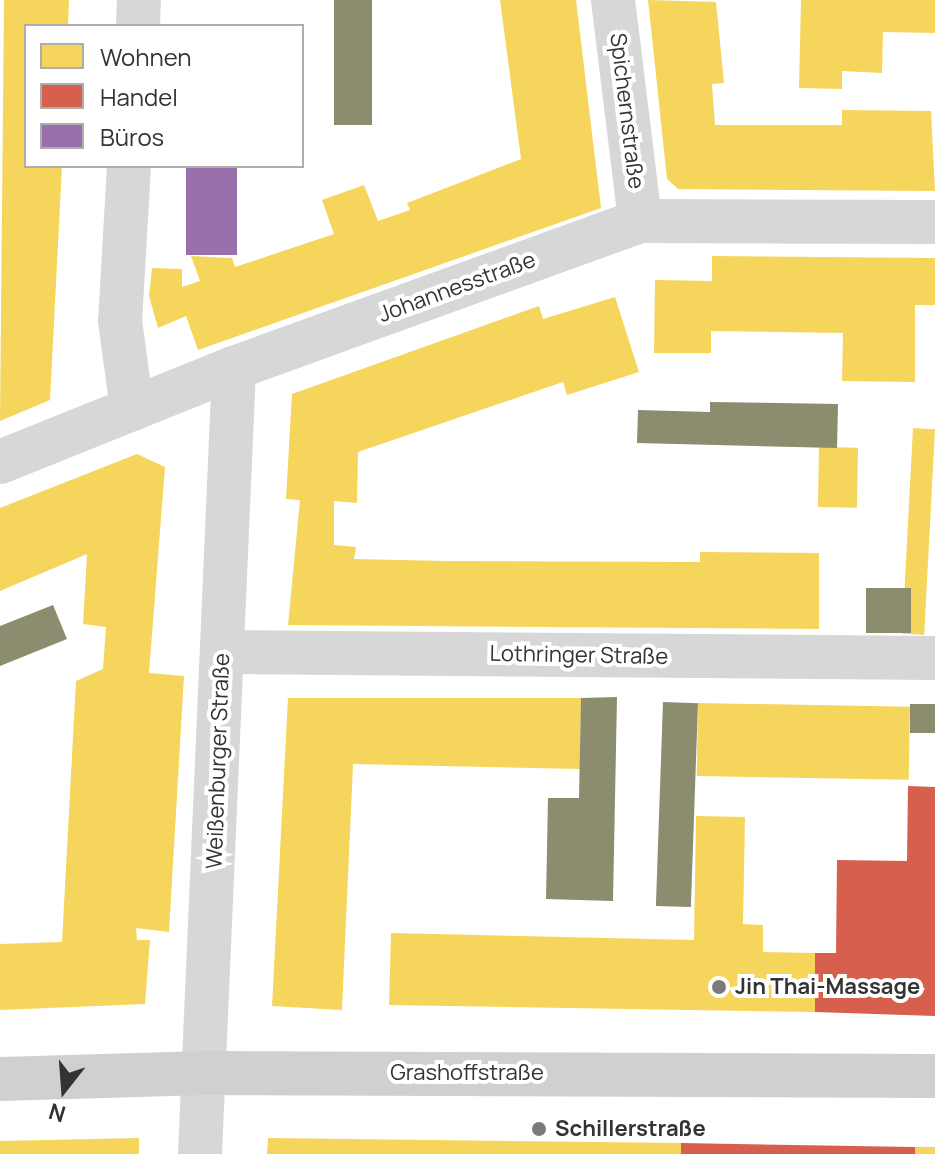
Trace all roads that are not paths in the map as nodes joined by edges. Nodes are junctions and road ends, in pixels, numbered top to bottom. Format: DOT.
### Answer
graph roads {
  1 [pos="139,0"];
  2 [pos="613,0"];
  3 [pos="138,24"];
  4 [pos="129,168"];
  5 [pos="640,221"];
  6 [pos="935,222"];
  7 [pos="234,368"];
  8 [pos="132,409"];
  9 [pos="0,462"];
  10 [pos="222,652"];
  11 [pos="935,658"];
  12 [pos="205,1073"];
  13 [pos="935,1076"];
  14 [pos="0,1079"];
  15 [pos="200,1154"];
  1 -- 3 [label="street"];
  2 -- 5 [label="street, Spichernstraße"];
  4 -- 8 [label="street"];
  5 -- 6 [label="street, Johannesstraße"];
  5 -- 7 [label="street, Johannesstraße"];
  7 -- 8 [label="street, Johannesstraße"];
  7 -- 10 [label="street, Weißenburger Straße"];
  8 -- 9 [label="street, Johannesstraße"];
  10 -- 11 [label="street, Lothringer Straße"];
  10 -- 12 [label="street, Weißenburger Straße"];
  12 -- 13 [label="street, Grashoffstraße"];
  12 -- 14 [label="street, Grashoffstraße"];
  12 -- 15 [label="street, Weißenburger Straße"];
}
